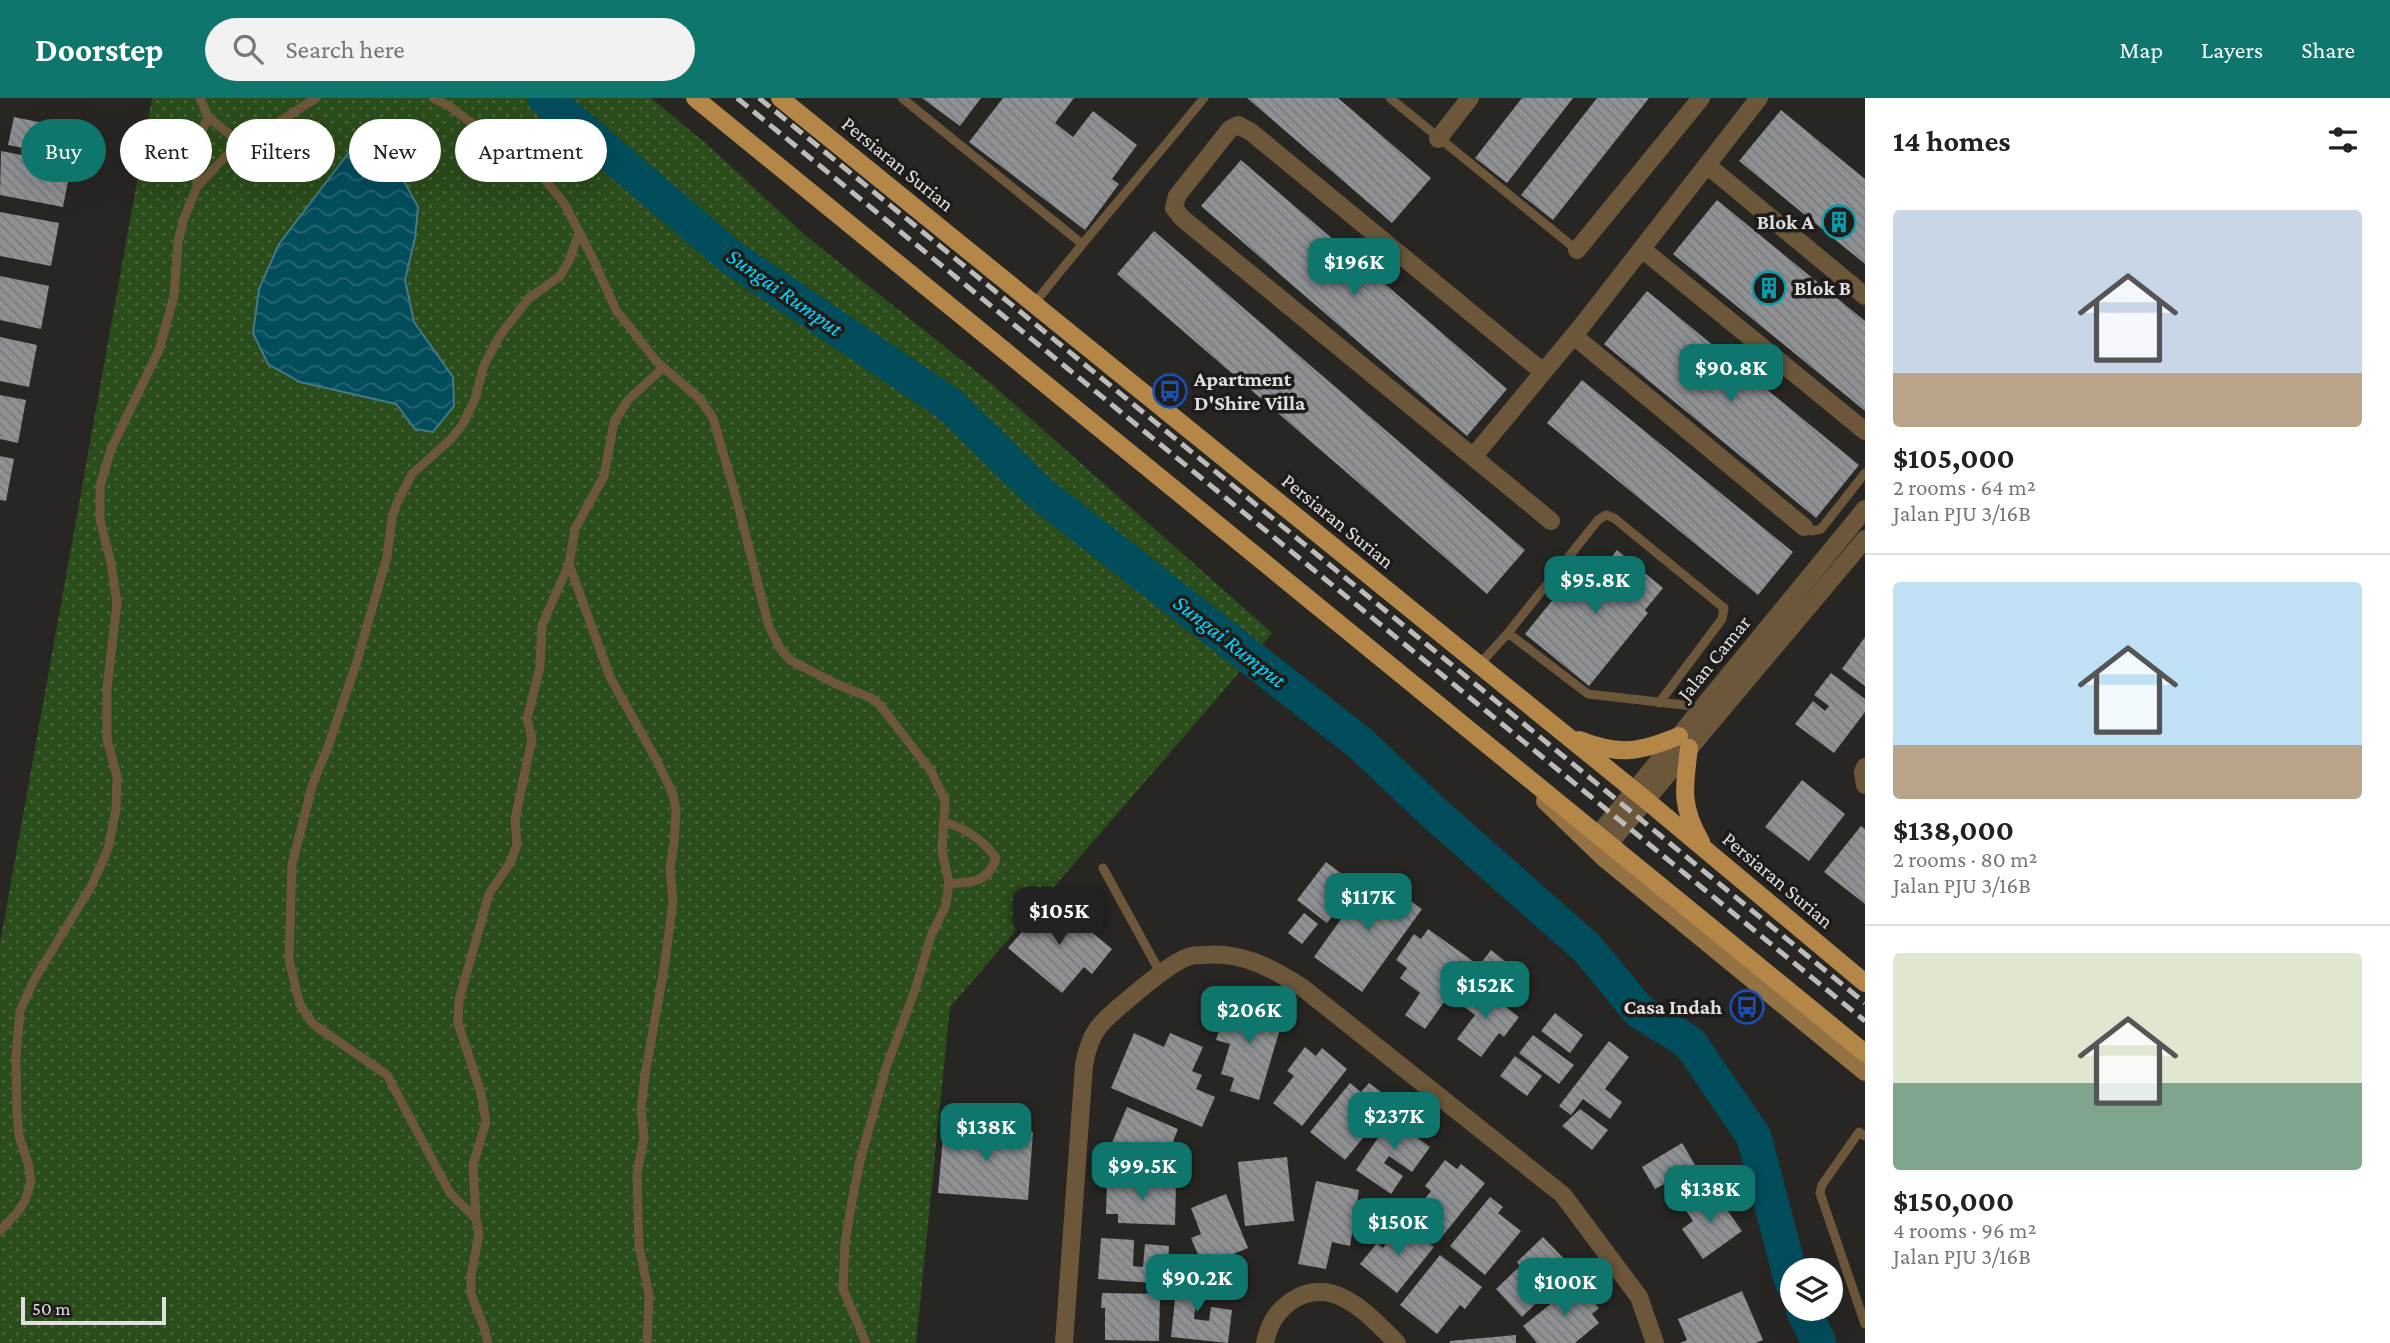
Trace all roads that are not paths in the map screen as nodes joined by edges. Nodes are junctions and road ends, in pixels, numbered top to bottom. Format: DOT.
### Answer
graph roads {
  1 [pos="200,98"];
  2 [pos="316,98"];
  3 [pos="433,98"];
  4 [pos="695,98"];
  5 [pos="780,98"];
  6 [pos="902,98"];
  7 [pos="1204,98"];
  8 [pos="1390,98"];
  9 [pos="1470,98"];
  10 [pos="1701,98"];
  11 [pos="1759,98"];
  12 [pos="208,117"];
  13 [pos="283,119"];
  14 [pos="226,131"];
  15 [pos="1438,139"];
  16 [pos="226,157"];
  17 [pos="1707,165"];
  18 [pos="197,187"];
  19 [pos="579,233"];
  20 [pos="1082,243"];
  21 [pos="1642,249"];
  22 [pos="1577,250"];
  23 [pos="1865,296"];
  24 [pos="1034,304"];
  25 [pos="1574,335"];
  26 [pos="663,368"];
  27 [pos="1543,372"];
  28 [pos="1865,431"];
  29 [pos="1473,457"];
  30 [pos="1865,473"];
  31 [pos="1865,509"];
  32 [pos="1551,521"];
  33 [pos="1804,527"];
  34 [pos="1865,539"];
  35 [pos="569,564"];
  36 [pos="1508,633"];
  37 [pos="1479,665"];
  38 [pos="1659,703"];
  39 [pos="1703,708"];
  40 [pos="1563,733"];
  41 [pos="1684,742"];
  42 [pos="1489,746"];
  43 [pos="1865,767"];
  44 [pos="1865,785"];
  45 [pos="1640,796"];
  46 [pos="944,822"];
  47 [pos="1603,840"];
  48 [pos="1704,848"];
  49 [pos="1103,868"];
  50 [pos="948,883"];
  51 [pos="1161,974"];
  52 [pos="1865,983"];
  53 [pos="1865,1053"];
  54 [pos="1865,1072"];
  55 [pos="1865,1136"];
  56 [pos="476,1219"];
  57 [pos="0,1231"];
  58 [pos="1865,1324"];
  59 [pos="488,1343"];
  60 [pos="647,1343"];
  61 [pos="866,1343"];
  62 [pos="1064,1343"];
  63 [pos="1265,1343"];
  64 [pos="1397,1343"];
  65 [pos="1655,1343"];
  1 -- 12 [label="lane"];
  2 -- 13 [label="lane"];
  3 -- 19 [label="lane"];
  4 -- 42 [label="main road"];
  5 -- 24 [label="main road, Persiaran Surian"];
  6 -- 20 [label="lane"];
  7 -- 20 [label="lane"];
  8 -- 15 [label="lane"];
  9 -- 15 [label="street"];
  10 -- 22 [label="street"];
  11 -- 17 [label="street"];
  12 -- 14 [label="lane"];
  12 -- 18 [label="lane"];
  15 -- 22 [label="lane"];
  16 -- 18 [label="lane"];
  17 -- 21 [label="street"];
  17 -- 23 [label="street"];
  18 -- 57 [label="lane"];
  19 -- 26 [label="lane"];
  19 -- 56 [label="lane"];
  20 -- 24 [label="lane"];
  21 -- 25 [label="street"];
  21 -- 28 [label="street"];
  24 -- 37 [label="main road, Persiaran Surian"];
  25 -- 27 [label="street"];
  25 -- 33 [label="street"];
  26 -- 35 [label="lane"];
  26 -- 46 [label="lane"];
  27 -- 29 [label="street"];
  27 -- 29 [label="street"];
  29 -- 32 [label="street"];
  30 -- 33 [label="lane"];
  31 -- 39 [label="street, Jalan Camar"];
  34 -- 41 [label="street, Jalan Camar"];
  35 -- 56 [label="lane"];
  35 -- 60 [label="lane"];
  36 -- 37 [label="lane"];
  36 -- 38 [label="lane"];
  36 -- 38 [label="lane"];
  37 -- 40 [label="main road, Persiaran Surian"];
  38 -- 39 [label="lane"];
  39 -- 41 [label="street, Jalan Camar"];
  40 -- 41 [label="main road"];
  40 -- 45 [label="main road, Persiaran Surian"];
  41 -- 45 [label="street, Jalan Camar"];
  41 -- 48 [label="main road"];
  42 -- 47 [label="main road"];
  42 -- 54 [label="main road"];
  43 -- 44 [label="street"];
  45 -- 47 [label="street, Jalan Camar"];
  45 -- 48 [label="main road, Persiaran Surian"];
  46 -- 50 [label="lane"];
  46 -- 50 [label="lane"];
  47 -- 53 [label="main road"];
  48 -- 52 [label="main road, Persiaran Surian"];
  49 -- 51 [label="lane"];
  50 -- 61 [label="lane"];
  51 -- 62 [label="street"];
  51 -- 65 [label="street"];
  55 -- 58 [label="lane"];
  56 -- 59 [label="lane"];
  63 -- 64 [label="street"];
}
